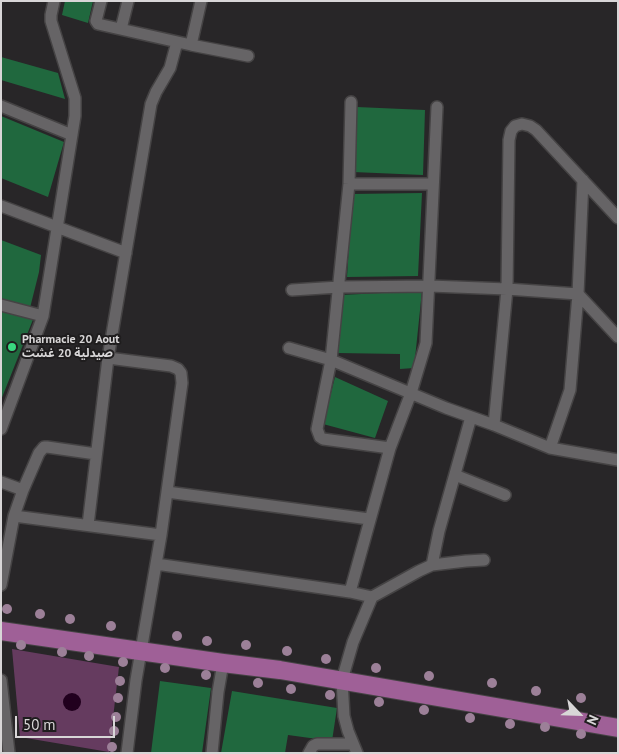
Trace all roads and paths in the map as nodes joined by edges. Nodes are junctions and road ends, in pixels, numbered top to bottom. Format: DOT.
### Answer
graph roads {
  1 [pos="54,1"];
  2 [pos="102,1"];
  3 [pos="128,1"];
  4 [pos="201,1"];
  5 [pos="122,29"];
  6 [pos="177,42"];
  7 [pos="191,45"];
  8 [pos="248,56"];
  9 [pos="351,102"];
  10 [pos="1,106"];
  11 [pos="437,107"];
  12 [pos="72,135"];
  13 [pos="583,180"];
  14 [pos="348,184"];
  15 [pos="433,184"];
  16 [pos="1,206"];
  17 [pos="618,218"];
  18 [pos="57,228"];
  19 [pos="126,253"];
  20 [pos="430,286"];
  21 [pos="339,287"];
  22 [pos="507,289"];
  23 [pos="292,290"];
  24 [pos="578,294"];
  25 [pos="1,305"];
  26 [pos="43,316"];
  27 [pos="618,337"];
  28 [pos="289,348"];
  29 [pos="108,358"];
  30 [pos="331,360"];
  31 [pos="411,394"];
  32 [pos="471,417"];
  33 [pos="494,425"];
  34 [pos="1,429"];
  35 [pos="390,448"];
  36 [pos="550,448"];
  37 [pos="96,454"];
  38 [pos="618,460"];
  39 [pos="455,475"];
  40 [pos="1,482"];
  41 [pos="23,490"];
  42 [pos="167,492"];
  43 [pos="504,495"];
  44 [pos="14,516"];
  45 [pos="370,519"];
  46 [pos="88,526"];
  47 [pos="161,535"];
  48 [pos="484,560"];
  49 [pos="156,564"];
  50 [pos="432,565"];
  51 [pos="1,585"];
  52 [pos="350,592"];
  53 [pos="372,597"];
  54 [pos="1,631"];
  55 [pos="142,651"];
  56 [pos="223,664"];
  57 [pos="1,680"];
  58 [pos="342,680"];
  59 [pos="618,728"];
  60 [pos="355,749"];
  61 [pos="9,753"];
  62 [pos="127,753"];
  63 [pos="212,753"];
  64 [pos="309,753"];
  1 -- 12 [label="street"];
  2 -- 5 [label="street"];
  3 -- 5 [label="street"];
  4 -- 7 [label="street"];
  5 -- 6 [label="street"];
  6 -- 7 [label="street"];
  6 -- 19 [label="street"];
  7 -- 8 [label="street"];
  9 -- 14 [label="street"];
  10 -- 12 [label="street"];
  11 -- 15 [label="street"];
  12 -- 18 [label="street"];
  13 -- 17 [label="street"];
  13 -- 22 [label="street"];
  13 -- 24 [label="street"];
  14 -- 15 [label="street"];
  14 -- 21 [label="street"];
  15 -- 20 [label="street"];
  16 -- 18 [label="street"];
  18 -- 19 [label="street"];
  18 -- 26 [label="street"];
  19 -- 29 [label="street"];
  20 -- 21 [label="street"];
  20 -- 22 [label="street"];
  20 -- 31 [label="street"];
  21 -- 23 [label="street"];
  21 -- 30 [label="street"];
  22 -- 24 [label="street"];
  22 -- 33 [label="street"];
  24 -- 27 [label="street"];
  24 -- 36 [label="street"];
  25 -- 26 [label="street"];
  26 -- 34 [label="street"];
  28 -- 30 [label="street"];
  29 -- 37 [label="street"];
  29 -- 42 [label="street"];
  30 -- 31 [label="street"];
  30 -- 35 [label="street"];
  31 -- 32 [label="street"];
  31 -- 35 [label="street"];
  32 -- 33 [label="street"];
  32 -- 39 [label="street"];
  33 -- 36 [label="street"];
  35 -- 45 [label="street"];
  36 -- 38 [label="street"];
  37 -- 41 [label="street"];
  37 -- 46 [label="street"];
  39 -- 43 [label="street"];
  39 -- 50 [label="street"];
  40 -- 41 [label="street"];
  41 -- 44 [label="street"];
  42 -- 45 [label="street"];
  42 -- 47 [label="street"];
  44 -- 46 [label="street"];
  44 -- 51 [label="street"];
  45 -- 52 [label="street"];
  46 -- 47 [label="street"];
  47 -- 49 [label="street"];
  48 -- 50 [label="street"];
  49 -- 52 [label="street"];
  49 -- 55 [label="street"];
  50 -- 53 [label="street"];
  52 -- 53 [label="street"];
  53 -- 58 [label="street"];
  54 -- 55 [label="main road"];
  55 -- 56 [label="main road"];
  55 -- 62 [label="street"];
  56 -- 58 [label="main road"];
  56 -- 63 [label="street"];
  57 -- 61 [label="street"];
  58 -- 59 [label="main road"];
  58 -- 60 [label="street"];
  60 -- 64 [label="street"];
}
